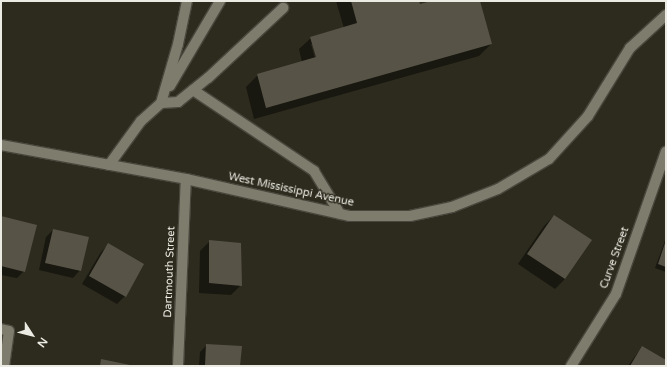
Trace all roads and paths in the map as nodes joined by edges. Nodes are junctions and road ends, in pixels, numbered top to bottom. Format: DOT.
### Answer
graph roads {
  1 [pos="187,1"];
  2 [pos="220,1"];
  3 [pos="282,8"];
  4 [pos="666,15"];
  5 [pos="193,90"];
  6 [pos="161,103"];
  7 [pos="1,145"];
  8 [pos="666,151"];
  9 [pos="109,165"];
  10 [pos="186,179"];
  11 [pos="340,214"];
  12 [pos="1,329"];
  13 [pos="4,366"];
  14 [pos="178,366"];
  15 [pos="571,366"];
  1 -- 6 [label="street"];
  2 -- 6 [label="street"];
  3 -- 5 [label="street"];
  4 -- 11 [label="street, West Mississippi Avenue"];
  5 -- 6 [label="street"];
  5 -- 11 [label="street"];
  6 -- 9 [label="street"];
  7 -- 9 [label="street, West Mississippi Avenue"];
  8 -- 15 [label="street, Curve Street"];
  9 -- 10 [label="street, West Mississippi Avenue"];
  10 -- 11 [label="street, West Mississippi Avenue"];
  10 -- 14 [label="street, Dartmouth Street"];
  12 -- 13 [label="street"];
}
